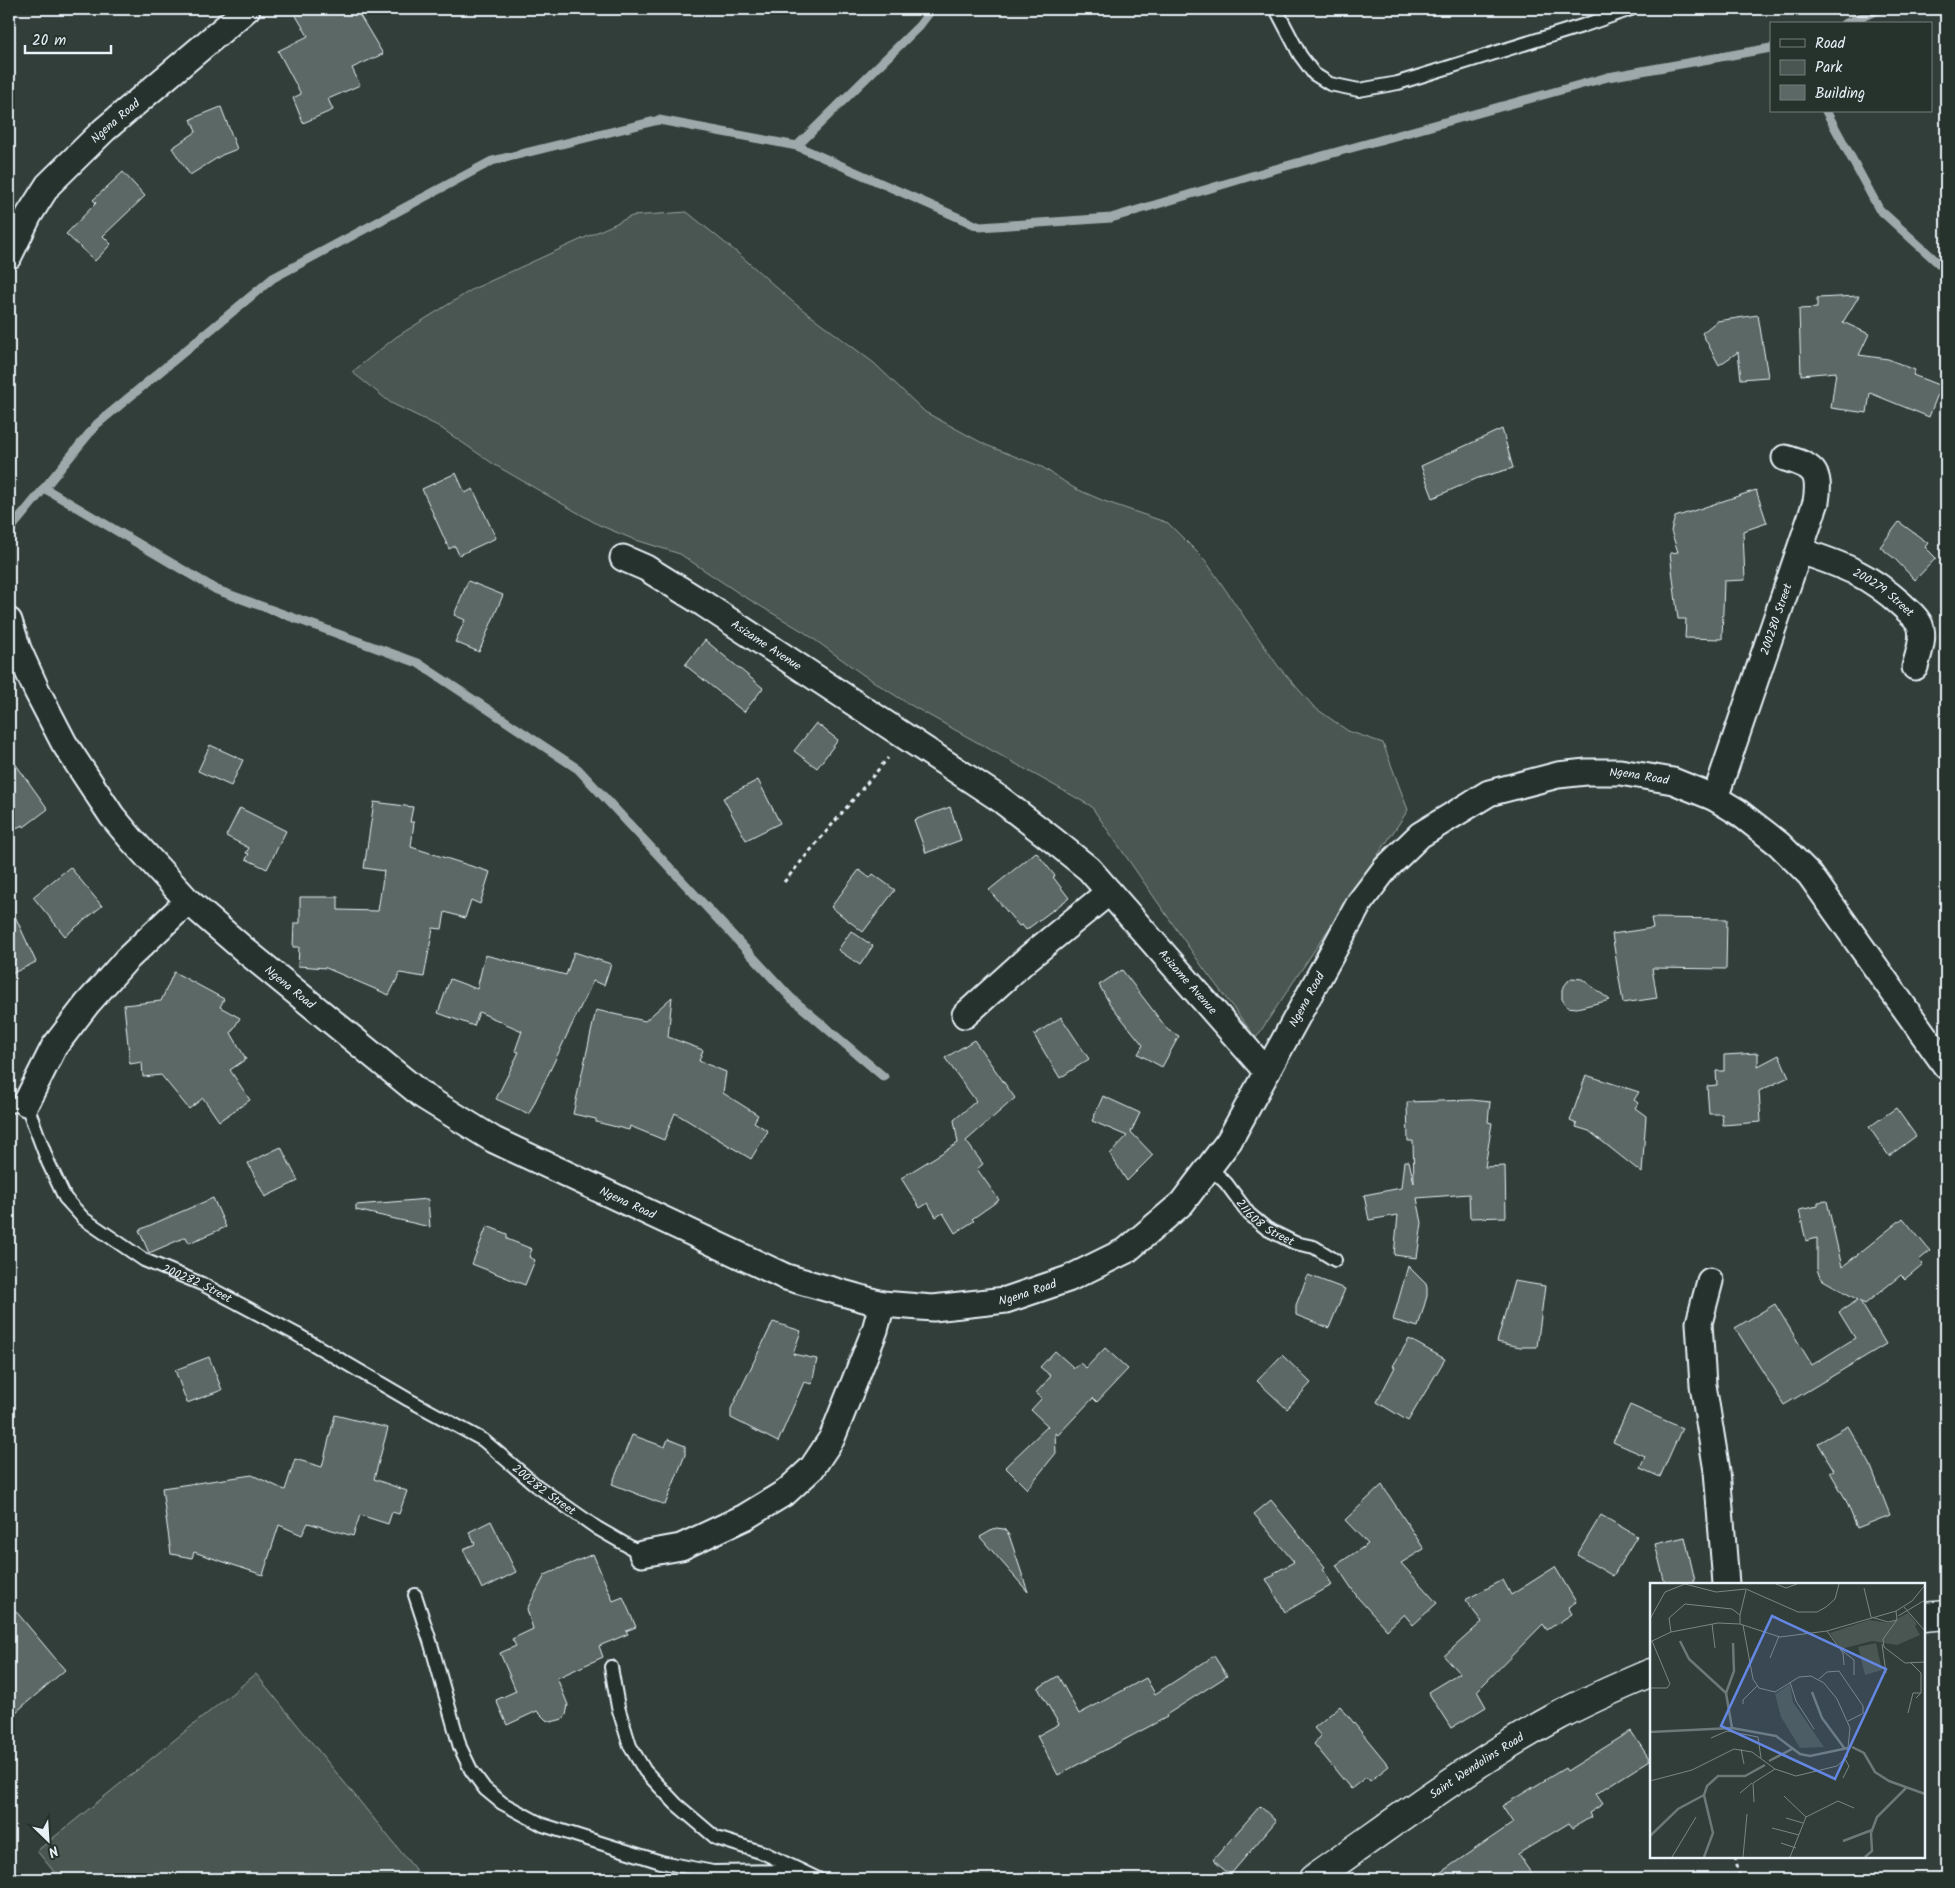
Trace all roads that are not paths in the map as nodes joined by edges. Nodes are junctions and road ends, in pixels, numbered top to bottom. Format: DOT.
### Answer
graph roads {
  1 [pos="247,9"];
  2 [pos="1276,9"];
  3 [pos="1631,9"];
  4 [pos="9,256"];
  5 [pos="1785,458"];
  6 [pos="1800,551"];
  7 [pos="623,558"];
  8 [pos="9,621"];
  9 [pos="1915,667"];
  10 [pos="1715,798"];
  11 [pos="1108,892"];
  12 [pos="188,901"];
  13 [pos="965,1015"];
  14 [pos="1946,1066"];
  15 [pos="1267,1072"];
  16 [pos="17,1104"];
  17 [pos="1209,1167"];
  18 [pos="1335,1260"];
  19 [pos="1710,1281"];
  20 [pos="882,1304"];
  21 [pos="642,1554"];
  22 [pos="1726,1583"];
  23 [pos="415,1595"];
  24 [pos="1946,1615"];
  25 [pos="1925,1617"];
  26 [pos="611,1668"];
  27 [pos="1650,1673"];
  28 [pos="800,1871"];
  29 [pos="818,1879"];
  30 [pos="1313,1879"];
  1 -- 4 [label="street, Ngena Road"];
  2 -- 3 [label="lane"];
  5 -- 6 [label="street, 200280 Street"];
  6 -- 9 [label="street, 200279 Street"];
  6 -- 10 [label="street, 200280 Street"];
  7 -- 11 [label="street, Asizame Avenue"];
  8 -- 12 [label="street, Ngena Road"];
  10 -- 14 [label="street, Ngena Road"];
  10 -- 15 [label="street, Ngena Road"];
  11 -- 13 [label="street"];
  11 -- 15 [label="street, Asizame Avenue"];
  12 -- 16 [label="street, 200282 Street"];
  12 -- 20 [label="street, Ngena Road"];
  15 -- 17 [label="street, Ngena Road"];
  16 -- 21 [label="lane, 200282 Street"];
  17 -- 18 [label="lane, 211608 Street"];
  17 -- 20 [label="street, Ngena Road"];
  19 -- 22 [label="street"];
  20 -- 21 [label="street"];
  23 -- 28 [label="lane"];
  24 -- 25 [label="street"];
  26 -- 28 [label="lane"];
  27 -- 30 [label="street, Saint Wendolins Road"];
  28 -- 29 [label="lane"];
}
